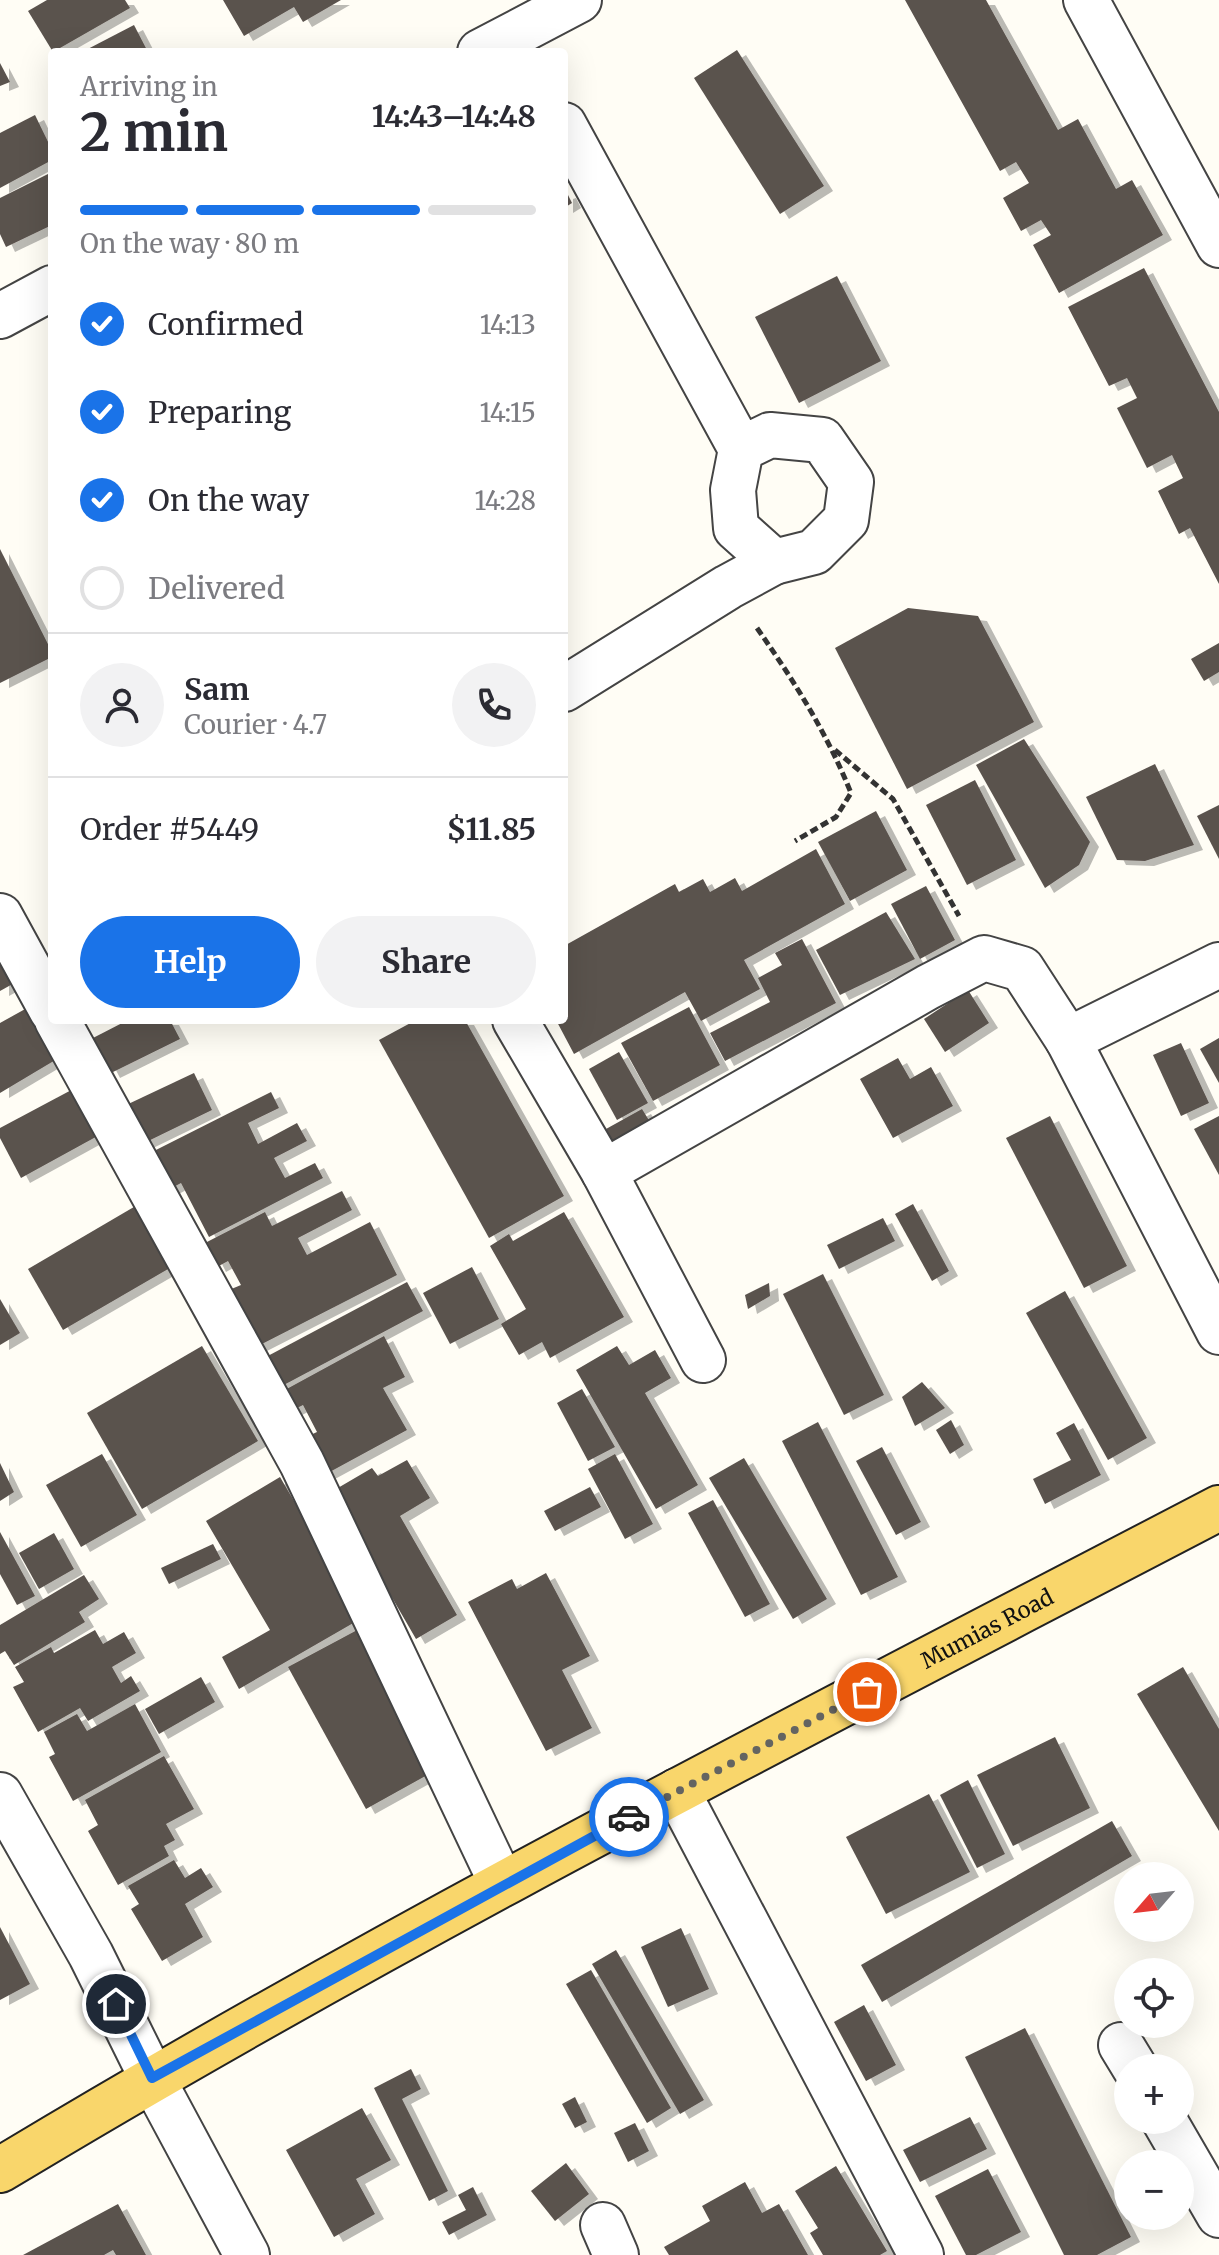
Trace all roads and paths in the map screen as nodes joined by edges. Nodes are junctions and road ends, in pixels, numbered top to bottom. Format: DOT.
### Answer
graph roads {
  1 [pos="579,0"];
  2 [pos="1086,0"];
  3 [pos="506,46"];
  4 [pos="568,132"];
  5 [pos="1219,245"];
  6 [pos="48,290"];
  7 [pos="0,316"];
  8 [pos="741,449"];
  9 [pos="774,562"];
  10 [pos="728,587"];
  11 [pos="568,687"];
  12 [pos="834,749"];
  13 [pos="795,841"];
  14 [pos="0,916"];
  15 [pos="984,958"];
  16 [pos="1219,965"];
  17 [pos="48,1004"];
  18 [pos="59,1024"];
  19 [pos="517,1024"];
  20 [pos="1068,1040"];
  21 [pos="604,1172"];
  22 [pos="1219,1332"];
  23 [pos="703,1360"];
  24 [pos="1219,1508"];
  25 [pos="677,1791"];
  26 [pos="0,1795"];
  27 [pos="502,1884"];
  28 [pos="152,2078"];
  29 [pos="1172,2134"];
  30 [pos="0,2170"];
  31 [pos="1219,2215"];
  32 [pos="247,2255"];
  33 [pos="921,2255"];
  1 -- 3 [label="street"];
  2 -- 5 [label="street"];
  4 -- 8 [label="street"];
  6 -- 7 [label="street"];
  8 -- 9 [label="street"];
  8 -- 9 [label="street"];
  9 -- 10 [label="street"];
  10 -- 11 [label="street"];
  10 -- 12 [label="path"];
  12 -- 13 [label="path"];
  12 -- 15 [label="path"];
  14 -- 17 [label="street"];
  15 -- 20 [label="street"];
  15 -- 21 [label="street"];
  16 -- 20 [label="street"];
  18 -- 27 [label="street"];
  19 -- 21 [label="street"];
  20 -- 22 [label="street"];
  21 -- 23 [label="street"];
  24 -- 25 [label="main road, Mumias Road"];
  25 -- 27 [label="main road, Mumias Road"];
  25 -- 33 [label="street"];
  26 -- 28 [label="street"];
  27 -- 28 [label="main road, Mumias Road"];
  28 -- 30 [label="main road, Mumias Road"];
  28 -- 32 [label="street"];
  29 -- 31 [label="street"];
}
